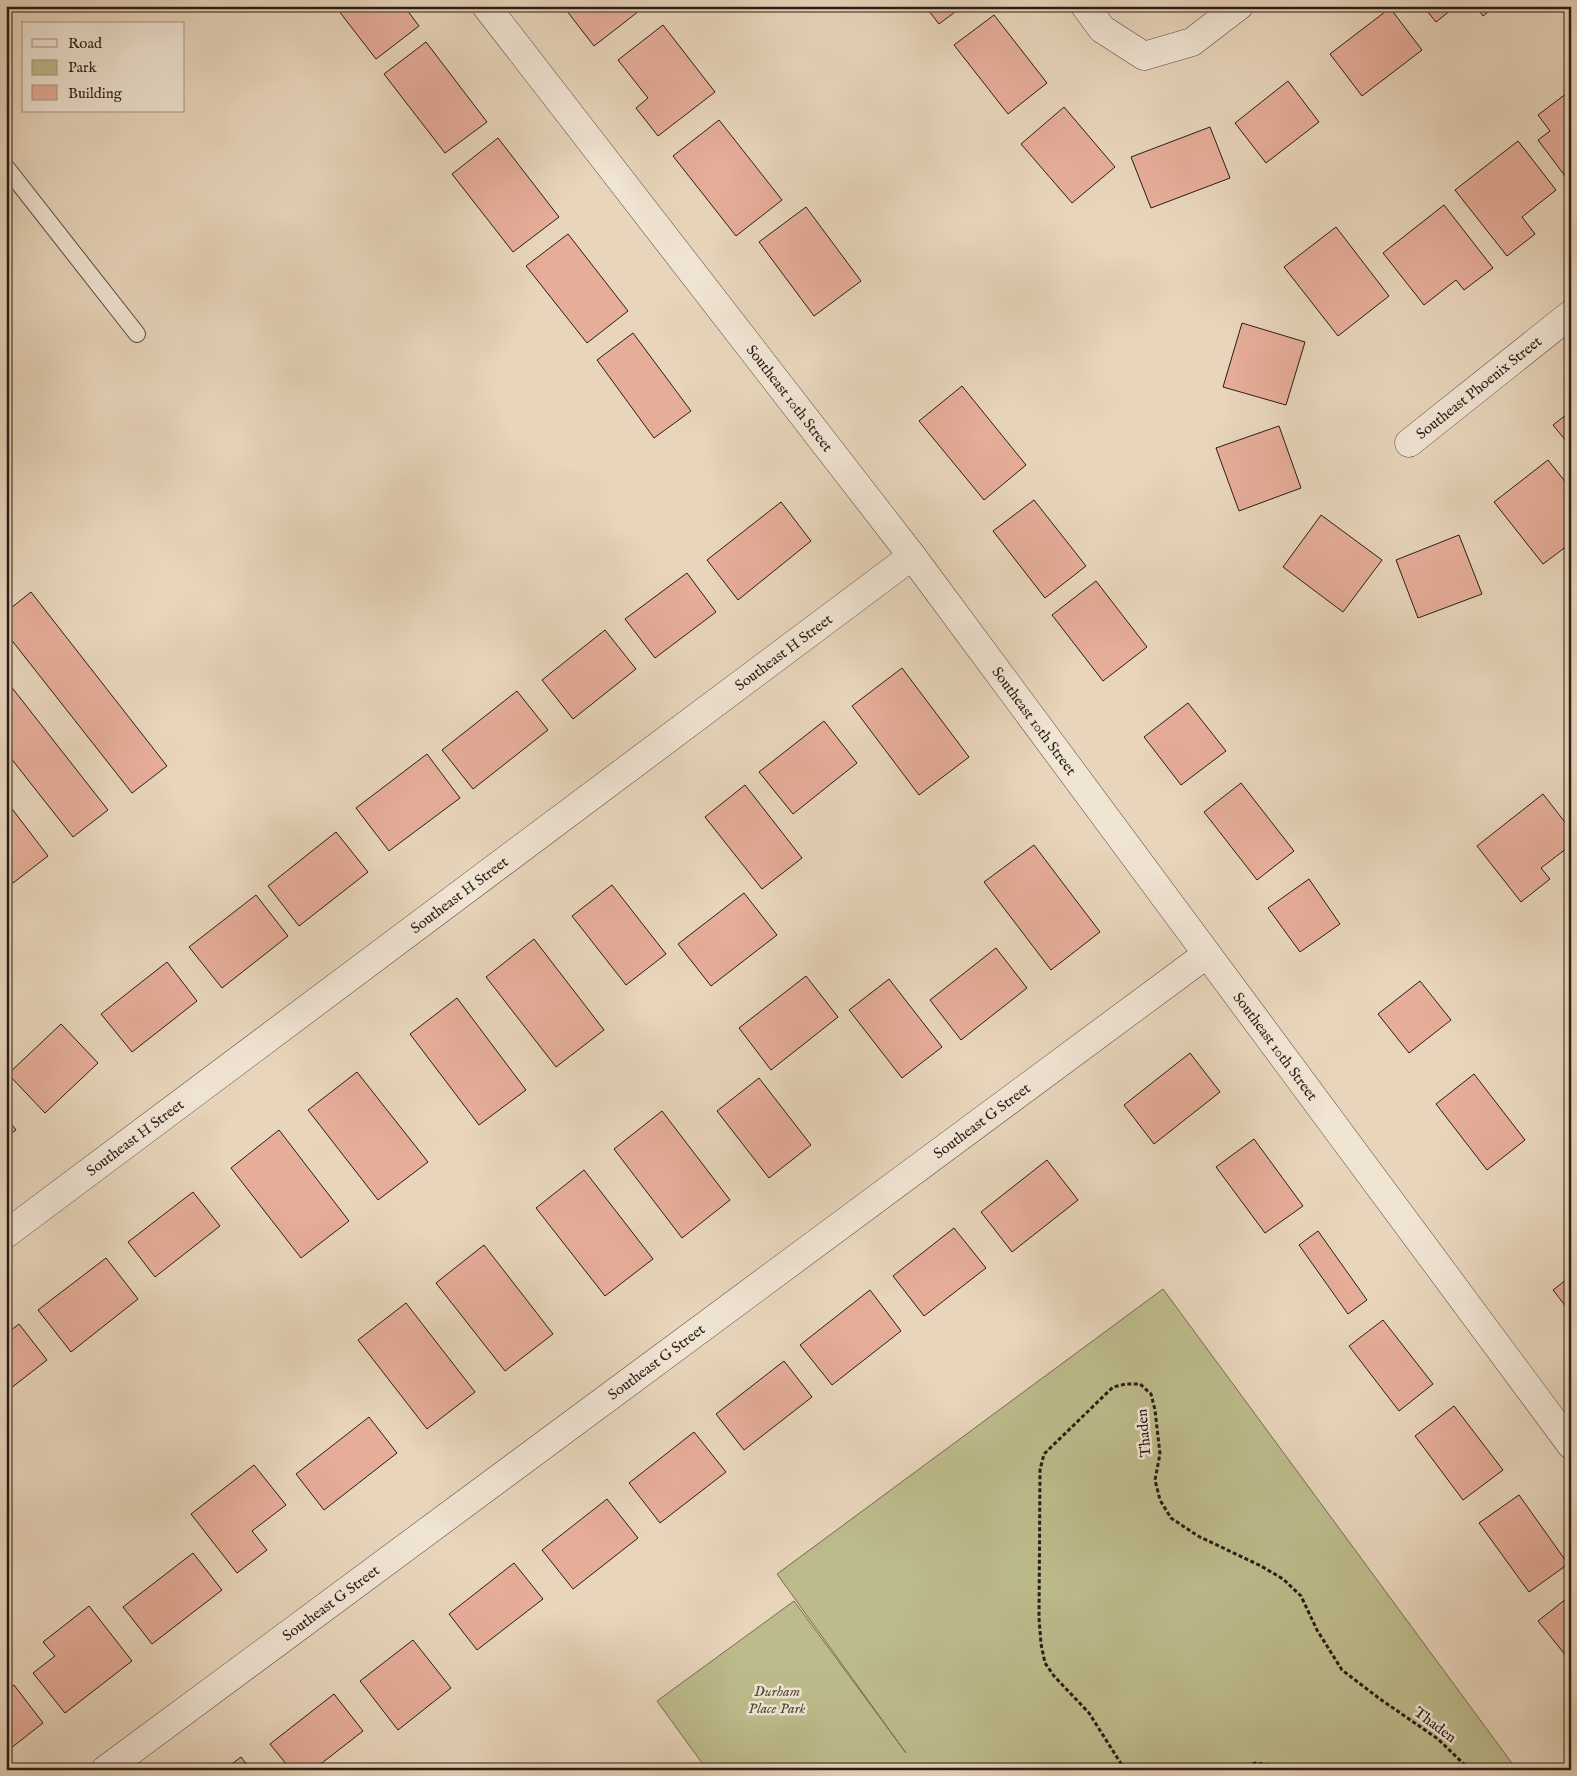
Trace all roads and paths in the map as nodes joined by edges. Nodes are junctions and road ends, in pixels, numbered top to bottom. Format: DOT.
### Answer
graph roads {
  1 [pos="486,6"];
  2 [pos="1085,6"];
  3 [pos="1239,6"];
  4 [pos="6,167"];
  5 [pos="1571,314"];
  6 [pos="137,334"];
  7 [pos="1409,443"];
  8 [pos="912,556"];
  9 [pos="1207,954"];
  10 [pos="6,1234"];
  11 [pos="1571,1445"];
  12 [pos="105,1770"];
  13 [pos="1125,1770"];
  14 [pos="1241,1770"];
  15 [pos="1271,1770"];
  16 [pos="1470,1770"];
  1 -- 8 [label="street, Southeast 10th Street"];
  2 -- 3 [label="street"];
  4 -- 6 [label="lane"];
  5 -- 7 [label="street, Southeast Phoenix Street"];
  8 -- 9 [label="street, Southeast 10th Street"];
  8 -- 10 [label="street, Southeast H Street"];
  9 -- 11 [label="street, Southeast 10th Street"];
  9 -- 12 [label="street, Southeast G Street"];
  13 -- 16 [label="path, Thaden"];
  14 -- 15 [label="path"];
}
